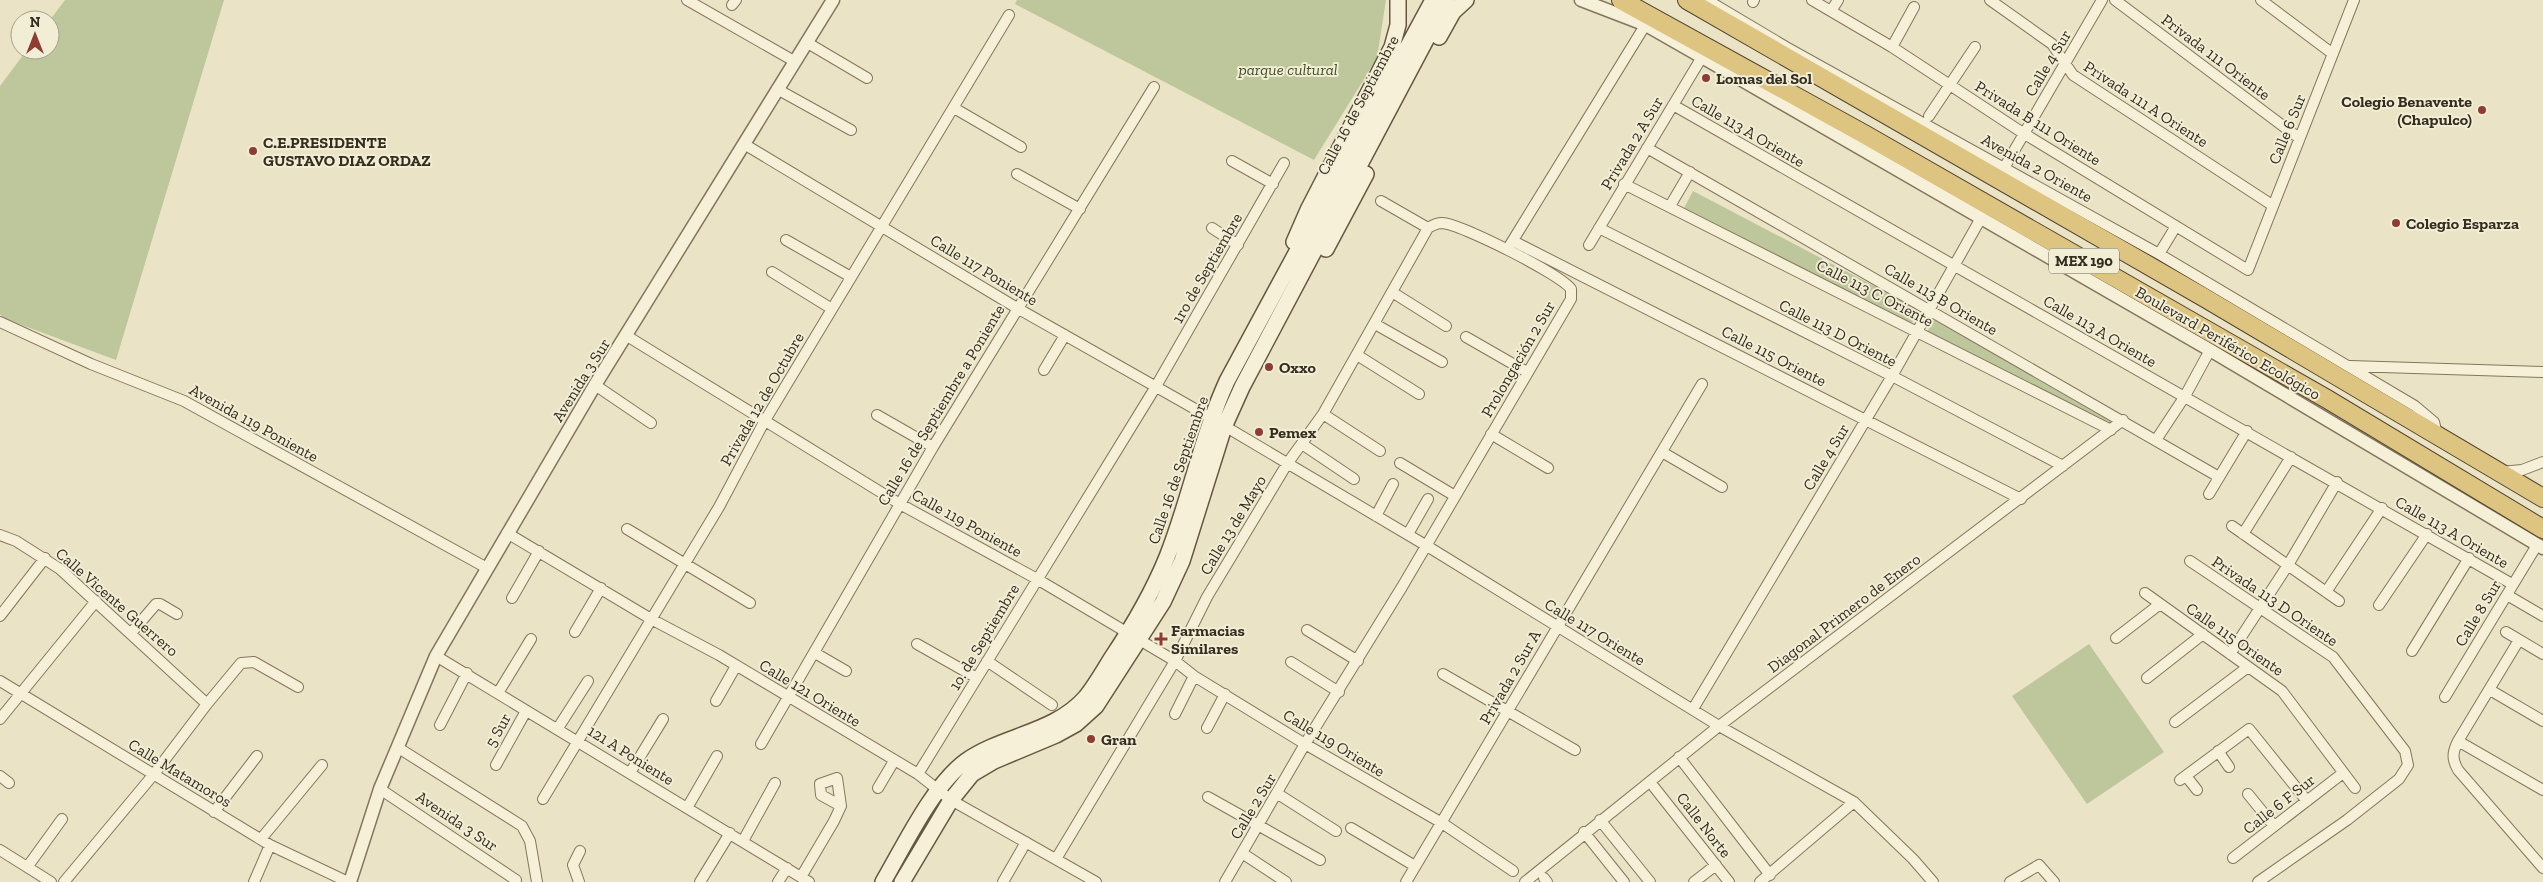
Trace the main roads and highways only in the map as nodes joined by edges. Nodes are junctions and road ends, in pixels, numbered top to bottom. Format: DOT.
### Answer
graph roads {
  1 [pos="1398,0"];
  2 [pos="1433,0"];
  3 [pos="1447,0"];
  4 [pos="1466,0"];
  5 [pos="1621,0"];
  6 [pos="1687,0"];
  7 [pos="1333,201"];
  8 [pos="1282,282"];
  9 [pos="1292,294"];
  10 [pos="2543,498"];
  11 [pos="2541,541"];
  12 [pos="1134,638"];
  13 [pos="883,882"];
  14 [pos="902,882"];
  1 -- 8 [label="main road"];
  2 -- 7 [label="main road, Calle 16 de Septiembre"];
  3 -- 7 [label="main road, Calle 16 de Septiembre"];
  4 -- 9 [label="main road"];
  5 -- 11 [label="highway, Boulevard Periférico Ecológico / MEX 190"];
  6 -- 10 [label="highway, Boulevard Periférico Ecológico / MEX 190"];
  7 -- 8 [label="main road, Calle 16 de Septiembre"];
  7 -- 9 [label="main road, Calle 16 de Septiembre"];
  8 -- 12 [label="main road, Calle 16 de Septiembre"];
  9 -- 12 [label="main road, Calle 16 de Septiembre"];
  12 -- 13 [label="main road, Calle 16 de Septiembre"];
  12 -- 14 [label="main road, Calle 16 de Septiembre"];
}
